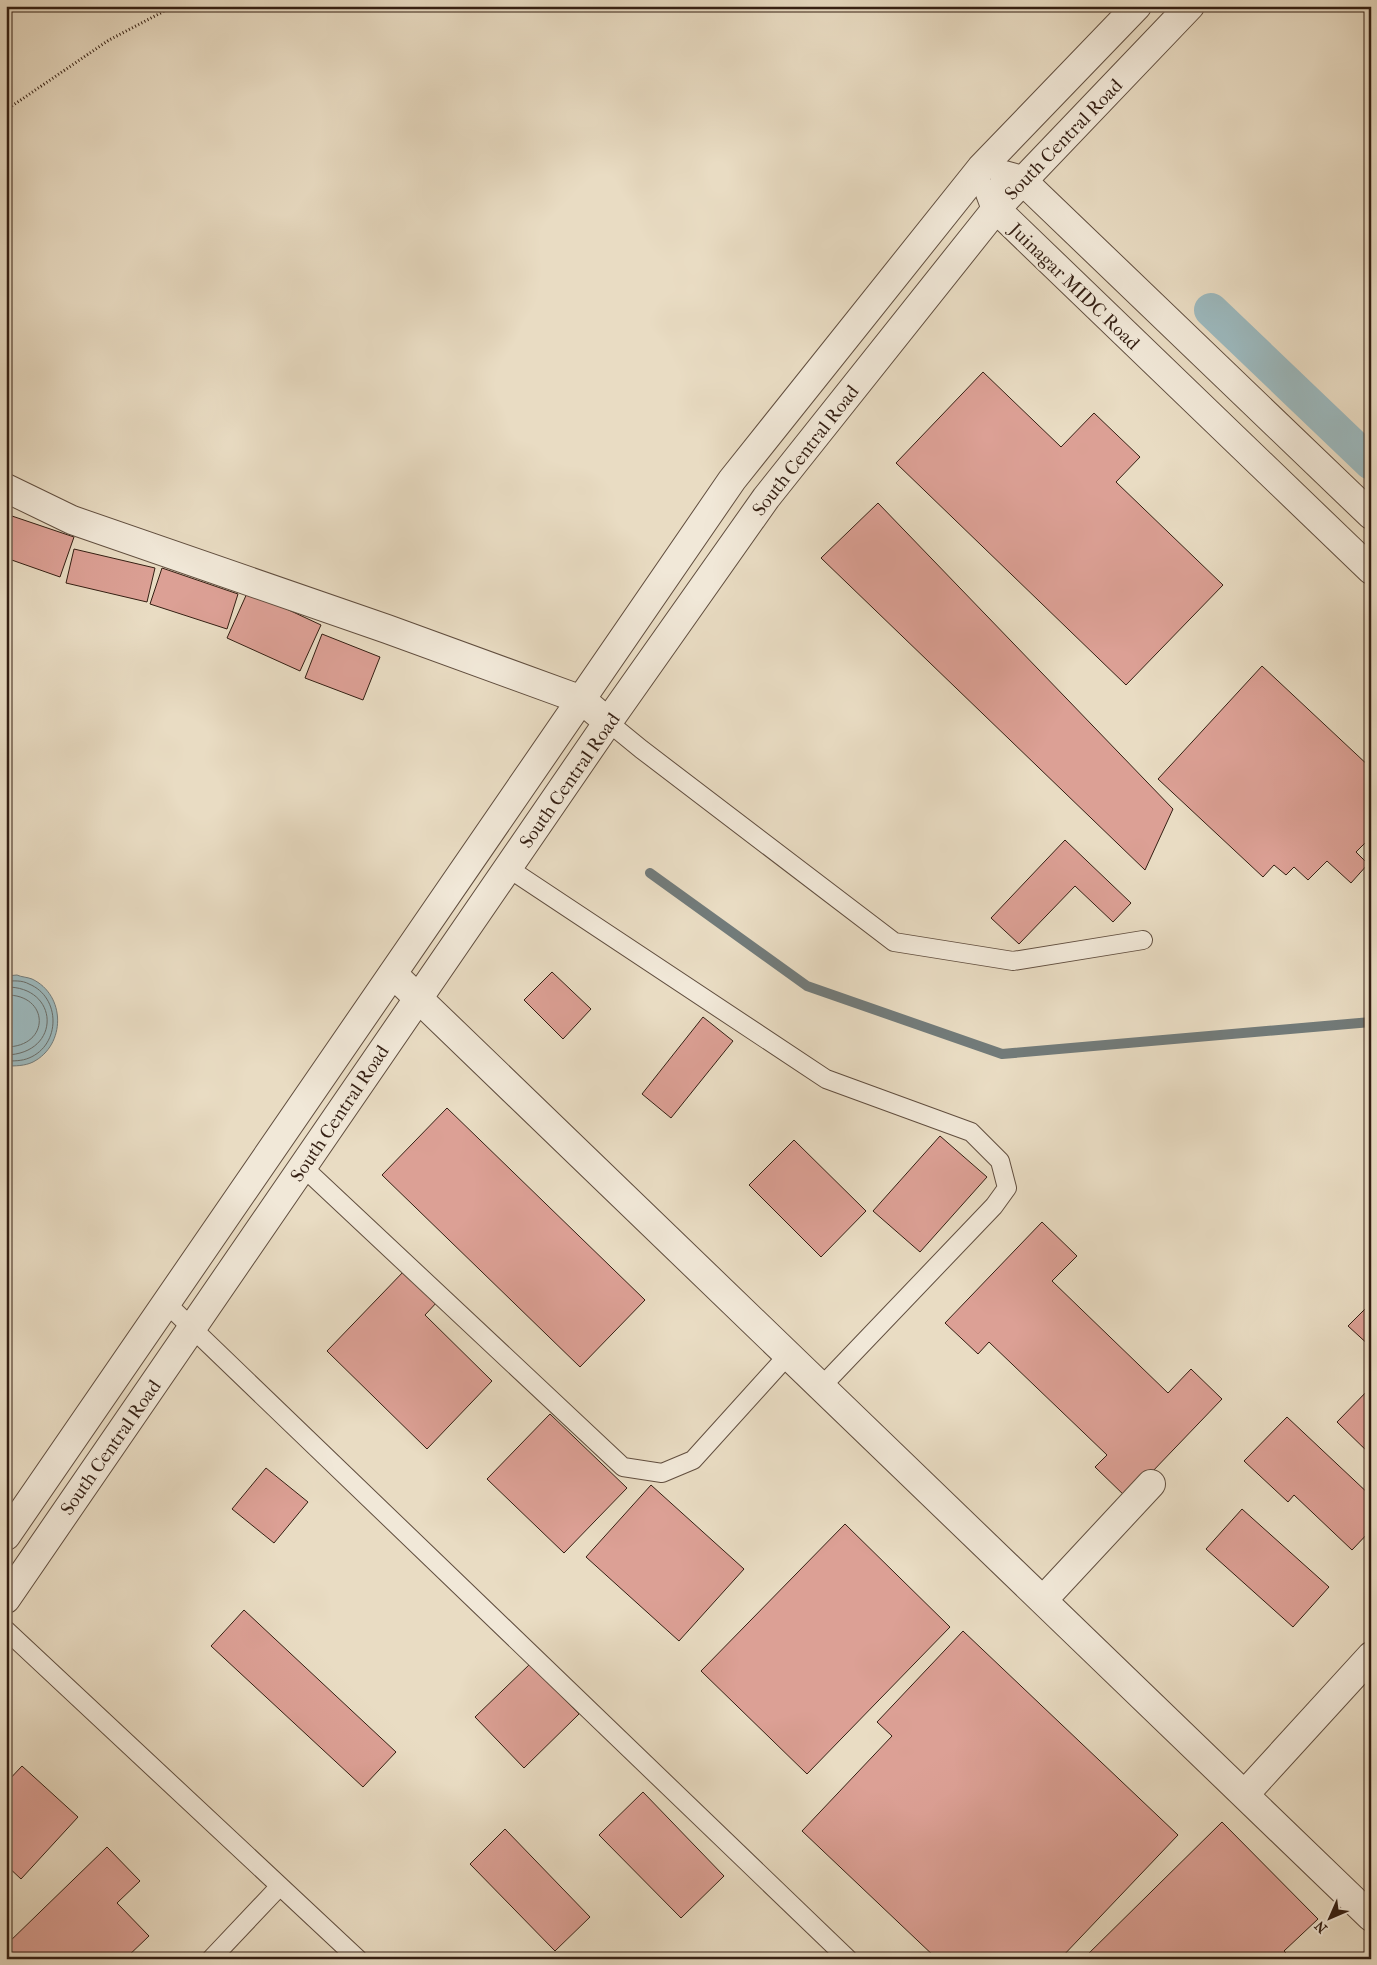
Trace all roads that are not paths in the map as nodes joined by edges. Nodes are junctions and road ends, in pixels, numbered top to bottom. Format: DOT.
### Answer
graph roads {
  1 [pos="1137,6"];
  2 [pos="1190,6"];
  3 [pos="981,168"];
  4 [pos="1022,180"];
  5 [pos="996,209"];
  6 [pos="6,488"];
  7 [pos="1371,516"];
  8 [pos="1371,570"];
  9 [pos="582,700"];
  10 [pos="608,722"];
  11 [pos="508,868"];
  12 [pos="1143,940"];
  13 [pos="393,974"];
  14 [pos="418,998"];
  15 [pos="303,1166"];
  16 [pos="166,1303"];
  17 [pos="192,1328"];
  18 [pos="788,1355"];
  19 [pos="822,1387"];
  20 [pos="1151,1484"];
  21 [pos="6,1536"];
  22 [pos="6,1599"];
  23 [pos="1043,1600"];
  24 [pos="6,1630"];
  25 [pos="1371,1656"];
  26 [pos="1245,1794"];
  27 [pos="280,1886"];
  28 [pos="1371,1917"];
  29 [pos="211,1959"];
  30 [pos="358,1959"];
  31 [pos="848,1959"];
  1 -- 3 [label="street, South Central Road"];
  2 -- 4 [label="street, South Central Road"];
  3 -- 4 [label="street, Juinagar MIDC Road"];
  3 -- 5 [label="street, Juinagar MIDC Road"];
  3 -- 9 [label="street, South Central Road"];
  4 -- 5 [label="street, South Central Road"];
  4 -- 7 [label="street, Juinagar MIDC Road"];
  5 -- 8 [label="street, Juinagar MIDC Road"];
  5 -- 10 [label="street, South Central Road"];
  6 -- 9 [label="street"];
  9 -- 10 [label="street"];
  9 -- 13 [label="street, South Central Road"];
  10 -- 11 [label="street, South Central Road"];
  10 -- 12 [label="lane"];
  11 -- 14 [label="street, South Central Road"];
  11 -- 19 [label="lane"];
  13 -- 14 [label="street"];
  13 -- 16 [label="street, South Central Road"];
  14 -- 15 [label="street, South Central Road"];
  14 -- 18 [label="street"];
  15 -- 17 [label="street, South Central Road"];
  15 -- 18 [label="lane"];
  16 -- 17 [label="lane"];
  16 -- 21 [label="street, South Central Road"];
  17 -- 22 [label="street, South Central Road"];
  17 -- 31 [label="lane"];
  18 -- 19 [label="street"];
  19 -- 23 [label="street"];
  20 -- 23 [label="street"];
  23 -- 26 [label="street"];
  24 -- 27 [label="lane"];
  25 -- 26 [label="street"];
  26 -- 28 [label="street"];
  27 -- 29 [label="lane"];
  27 -- 30 [label="lane"];
}
